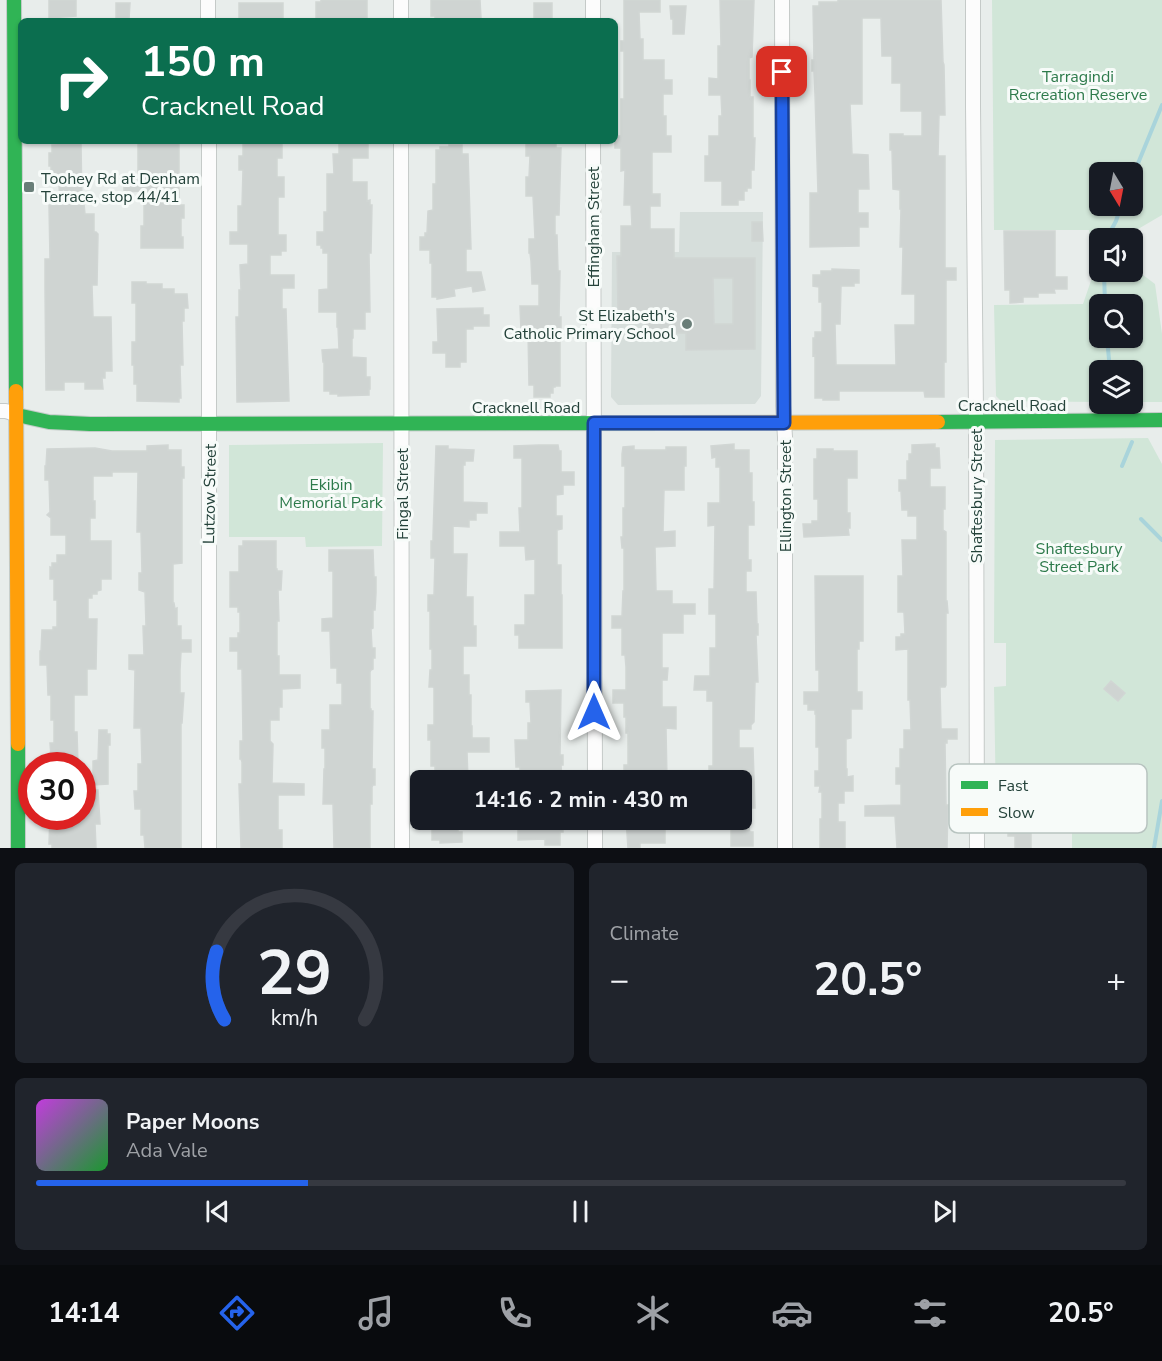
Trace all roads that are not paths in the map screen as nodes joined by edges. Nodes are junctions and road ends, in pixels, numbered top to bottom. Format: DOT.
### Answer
graph roads {
  1 [pos="14,0"];
  2 [pos="208,0"];
  3 [pos="401,0"];
  4 [pos="593,0"];
  5 [pos="782,0"];
  6 [pos="973,0"];
  7 [pos="7,17"];
  8 [pos="208,18"];
  9 [pos="401,18"];
  10 [pos="593,18"];
  11 [pos="208,144"];
  12 [pos="401,144"];
  13 [pos="593,144"];
  14 [pos="0,411"];
  15 [pos="16,415"];
  16 [pos="1162,420"];
  17 [pos="976,422"];
  18 [pos="210,423"];
  19 [pos="402,423"];
  20 [pos="594,423"];
  21 [pos="784,423"];
  22 [pos="976,764"];
  23 [pos="595,770"];
  24 [pos="595,830"];
  25 [pos="18,848"];
  26 [pos="209,848"];
  27 [pos="402,848"];
  28 [pos="595,848"];
  29 [pos="785,848"];
  1 -- 7 [label="street"];
  2 -- 8 [label="street"];
  3 -- 9 [label="street"];
  4 -- 10 [label="street"];
  5 -- 21 [label="street, Ellington Street"];
  6 -- 17 [label="street, Shaftesbury Street"];
  7 -- 15 [label="street"];
  11 -- 18 [label="street, Lutzow Street"];
  12 -- 19 [label="street, Fingal Street"];
  13 -- 20 [label="street, Effingham Street"];
  14 -- 15 [label="street, Cracknell Road"];
  15 -- 18 [label="street, Cracknell Road"];
  15 -- 25 [label="street"];
  16 -- 17 [label="street, Cracknell Road"];
  17 -- 21 [label="street, Cracknell Road"];
  17 -- 22 [label="street, Shaftesbury Street"];
  18 -- 19 [label="street, Cracknell Road"];
  18 -- 26 [label="street, Lutzow Street"];
  19 -- 20 [label="street, Cracknell Road"];
  19 -- 27 [label="street, Fingal Street"];
  20 -- 21 [label="street, Cracknell Road"];
  20 -- 23 [label="street, Effingham Street"];
  21 -- 29 [label="street, Ellington Street"];
  24 -- 28 [label="street"];
}
